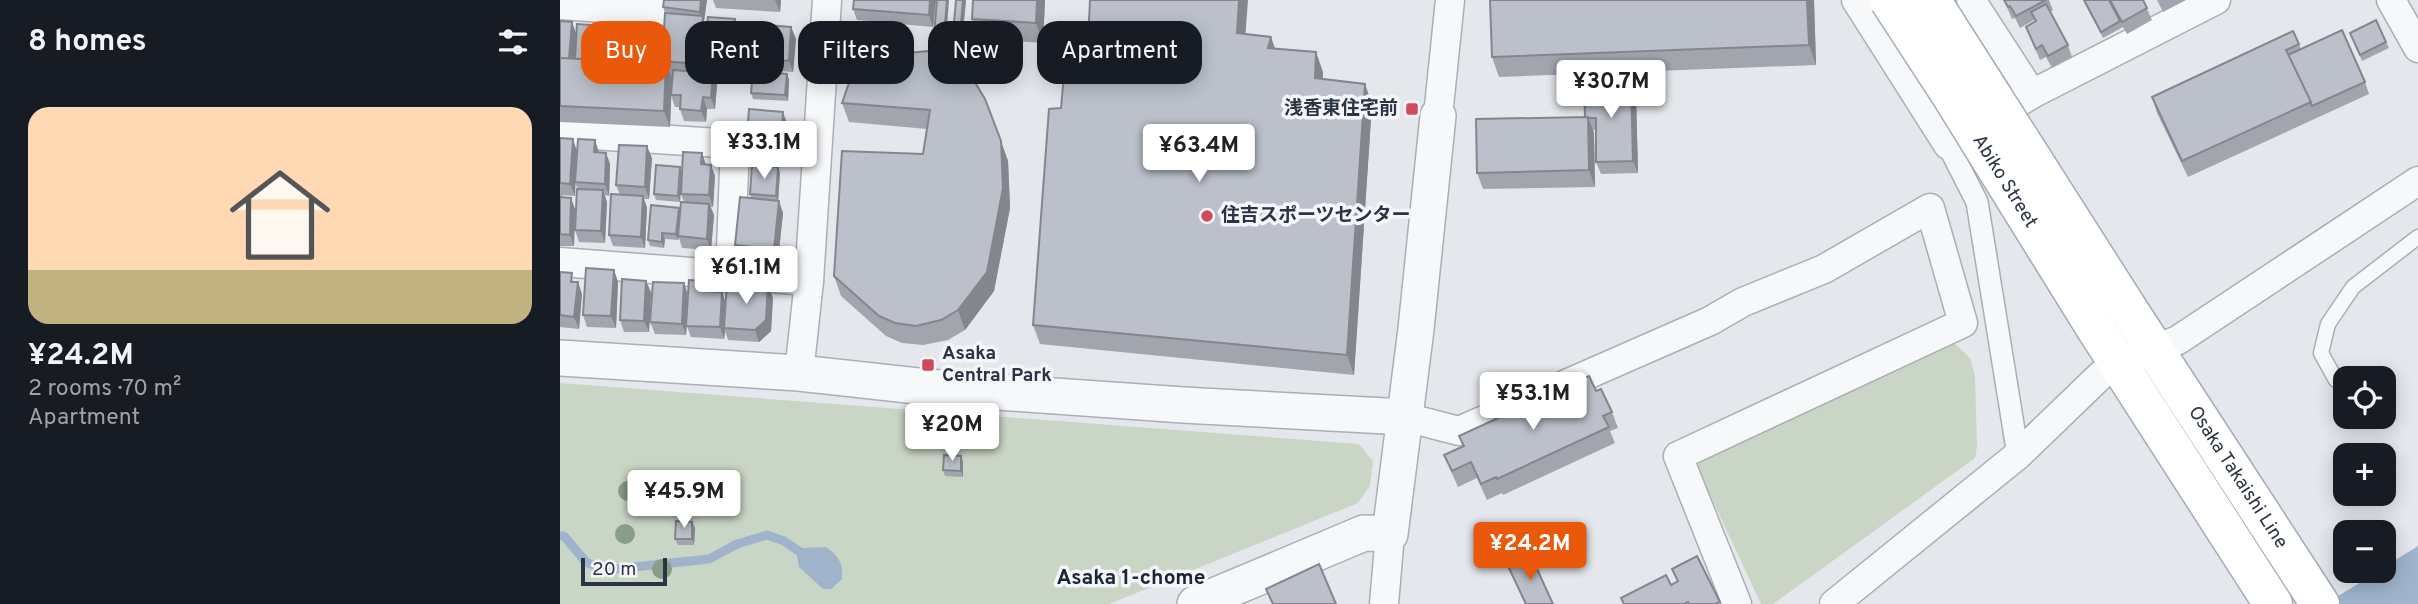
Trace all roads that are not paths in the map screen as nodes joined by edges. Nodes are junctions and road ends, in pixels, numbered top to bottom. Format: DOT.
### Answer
graph roads {
  1 [pos="660,0"];
  2 [pos="827,0"];
  3 [pos="1450,0"];
  4 [pos="1856,0"];
  5 [pos="1889,0"];
  6 [pos="1931,0"];
  7 [pos="1971,0"];
  8 [pos="2216,0"];
  9 [pos="2391,0"];
  10 [pos="560,5"];
  11 [pos="2418,48"];
  12 [pos="2032,94"];
  13 [pos="1438,116"];
  14 [pos="560,133"];
  15 [pos="1948,145"];
  16 [pos="2418,181"];
  17 [pos="2418,237"];
  18 [pos="560,262"];
  19 [pos="730,275"];
  20 [pos="809,281"];
  21 [pos="560,358"];
  22 [pos="2163,362"];
  23 [pos="799,373"];
  24 [pos="2333,375"];
  25 [pos="2128,380"];
  26 [pos="1405,417"];
  27 [pos="2018,455"];
  28 [pos="1390,534"];
  29 [pos="1195,604"];
  30 [pos="1384,604"];
  31 [pos="1737,604"];
  32 [pos="1834,604"];
  33 [pos="2273,604"];
  34 [pos="2320,604"];
  1 -- 10 [label="street"];
  2 -- 20 [label="street"];
  3 -- 13 [label="street"];
  4 -- 15 [label="street"];
  5 -- 25 [label="main road, Abiko Street, bridge"];
  6 -- 22 [label="main road, Abiko Street, bridge"];
  7 -- 12 [label="street"];
  8 -- 12 [label="street"];
  9 -- 11 [label="street"];
  12 -- 15 [label="street"];
  13 -- 26 [label="street"];
  14 -- 19 [label="street"];
  15 -- 27 [label="street"];
  16 -- 22 [label="street"];
  17 -- 24 [label="lane"];
  18 -- 19 [label="street"];
  19 -- 20 [label="street"];
  20 -- 23 [label="street"];
  21 -- 23 [label="street"];
  22 -- 25 [label="street"];
  22 -- 34 [label="main road, Osaka Takaishi Line"];
  23 -- 26 [label="street"];
  25 -- 27 [label="street"];
  25 -- 33 [label="main road, Osaka Takaishi Line"];
  26 -- 28 [label="street"];
  26 -- 31 [label="street"];
  27 -- 32 [label="street"];
  28 -- 29 [label="street"];
  28 -- 30 [label="street"];
}
